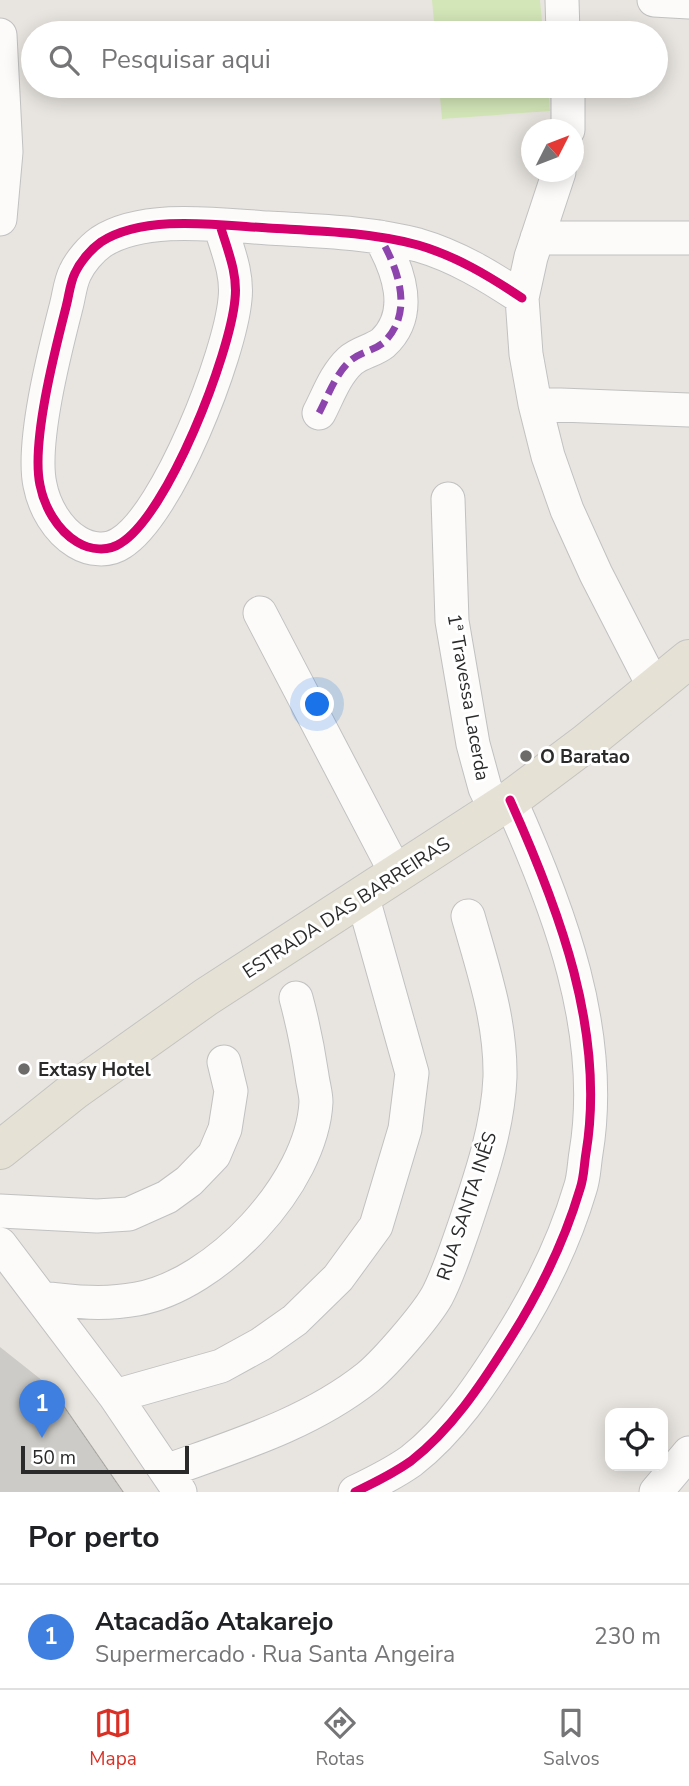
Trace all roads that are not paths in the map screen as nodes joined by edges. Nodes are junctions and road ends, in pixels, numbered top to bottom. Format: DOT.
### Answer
graph roads {
  1 [pos="562,0"];
  2 [pos="654,0"];
  3 [pos="689,2"];
  4 [pos="563,21"];
  5 [pos="0,35"];
  6 [pos="1,93"];
  7 [pos="568,98"];
  8 [pos="568,119"];
  9 [pos="556,182"];
  10 [pos="0,219"];
  11 [pos="219,225"];
  12 [pos="380,237"];
  13 [pos="537,237"];
  14 [pos="689,238"];
  15 [pos="522,298"];
  16 [pos="535,404"];
  17 [pos="689,410"];
  18 [pos="319,413"];
  19 [pos="448,499"];
  20 [pos="260,613"];
  21 [pos="689,659"];
  22 [pos="640,698"];
  23 [pos="503,805"];
  24 [pos="396,873"];
  25 [pos="362,895"];
  26 [pos="468,916"];
  27 [pos="296,998"];
  28 [pos="224,1062"];
  29 [pos="0,1150"];
  30 [pos="0,1211"];
  31 [pos="0,1244"];
  32 [pos="42,1298"];
  33 [pos="115,1396"];
  34 [pos="689,1453"];
  35 [pos="173,1482"];
  36 [pos="355,1492"];
  37 [pos="656,1492"];
  1 -- 4 [label="street"];
  2 -- 3 [label="street"];
  5 -- 6 [label="street"];
  6 -- 10 [label="street"];
  7 -- 8 [label="street"];
  9 -- 13 [label="street"];
  11 -- 11 [label="street"];
  11 -- 12 [label="street"];
  12 -- 15 [label="street"];
  12 -- 18 [label="street"];
  13 -- 14 [label="street"];
  13 -- 15 [label="street"];
  15 -- 16 [label="street"];
  16 -- 17 [label="street"];
  16 -- 22 [label="street"];
  19 -- 23 [label="street, 1ª Travessa Lacerda"];
  20 -- 24 [label="street"];
  21 -- 22 [label="main road, ESTRADA DAS BARREIRAS"];
  22 -- 23 [label="main road, ESTRADA DAS BARREIRAS"];
  23 -- 24 [label="main road, ESTRADA DAS BARREIRAS"];
  23 -- 36 [label="street, 1ª Travessa Lacerda"];
  24 -- 25 [label="main road, ESTRADA DAS BARREIRAS"];
  25 -- 29 [label="main road, ESTRADA DAS BARREIRAS"];
  25 -- 33 [label="street"];
  26 -- 35 [label="street, RUA SANTA INÊS"];
  27 -- 32 [label="street"];
  28 -- 30 [label="street"];
  31 -- 32 [label="street"];
  32 -- 33 [label="street"];
  33 -- 35 [label="street"];
  34 -- 37 [label="street"];
}
